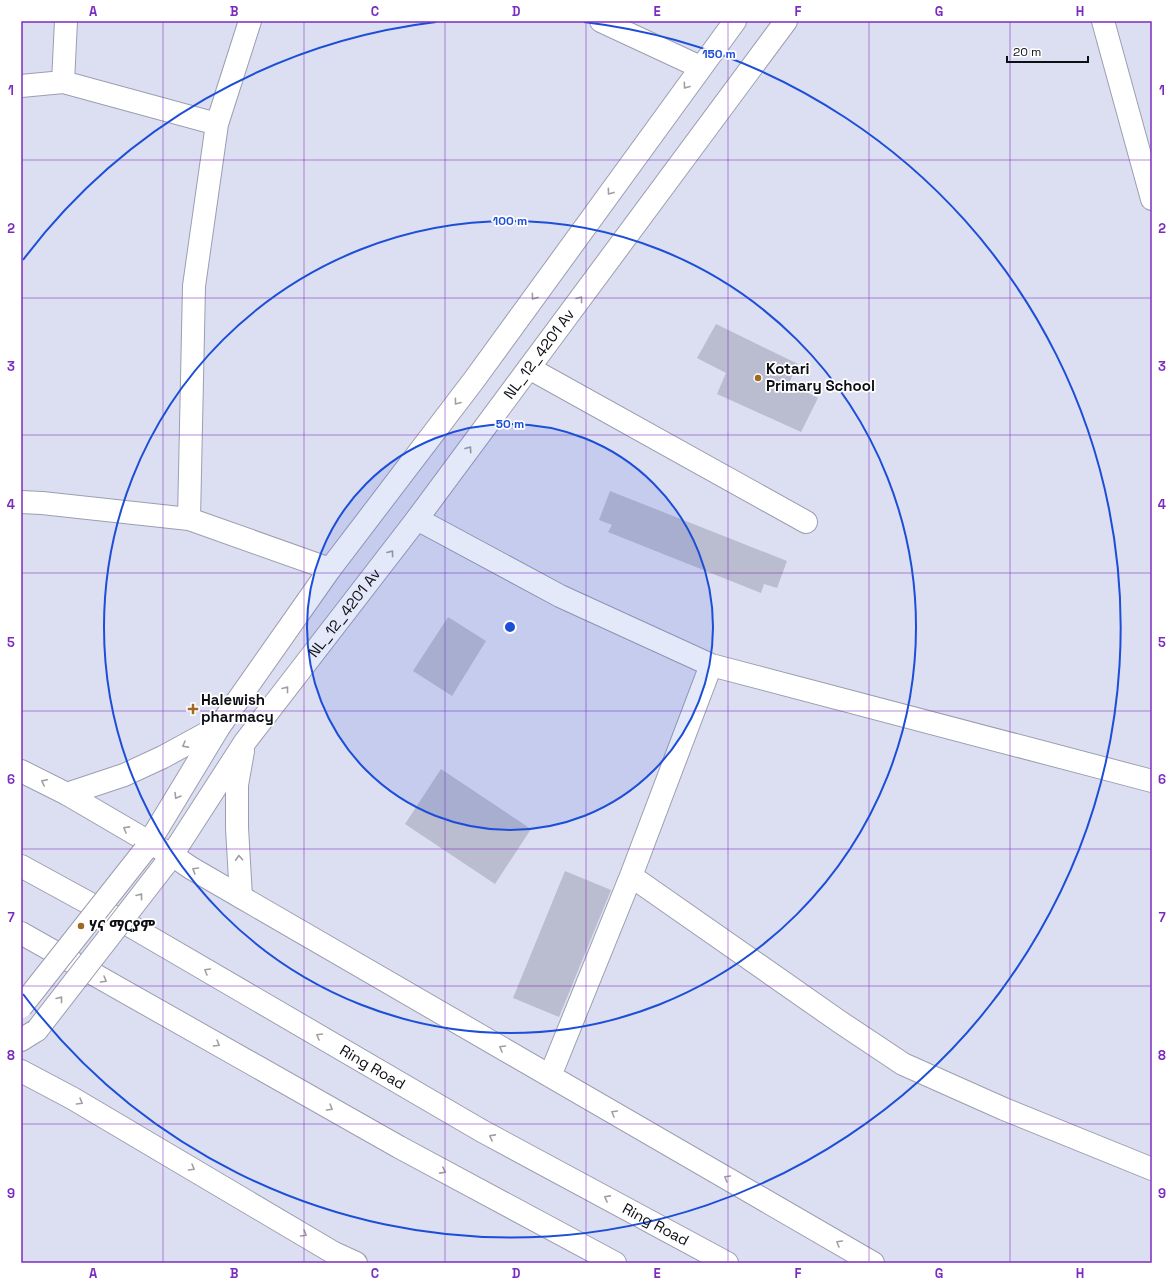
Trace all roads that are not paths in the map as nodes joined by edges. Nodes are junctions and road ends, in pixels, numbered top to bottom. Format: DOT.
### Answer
graph roads {
  1 [pos="66,21"];
  2 [pos="250,21"];
  3 [pos="601,21"];
  4 [pos="734,21"];
  5 [pos="786,21"];
  6 [pos="1103,21"];
  7 [pos="700,67"];
  8 [pos="62,82"];
  9 [pos="21,86"];
  10 [pos="217,124"];
  11 [pos="1152,199"];
  12 [pos="529,368"];
  13 [pos="21,502"];
  14 [pos="189,519"];
  15 [pos="417,519"];
  16 [pos="806,522"];
  17 [pos="330,569"];
  18 [pos="711,665"];
  19 [pos="219,727"];
  20 [pos="245,742"];
  21 [pos="21,771"];
  22 [pos="1152,781"];
  23 [pos="67,794"];
  24 [pos="146,847"];
  25 [pos="168,860"];
  26 [pos="21,866"];
  27 [pos="631,876"];
  28 [pos="241,897"];
  29 [pos="21,933"];
  30 [pos="21,1007"];
  31 [pos="29,1035"];
  32 [pos="21,1071"];
  33 [pos="550,1076"];
  34 [pos="1152,1169"];
  35 [pos="334,1258"];
  36 [pos="356,1263"];
  37 [pos="615,1263"];
  38 [pos="727,1263"];
  39 [pos="873,1263"];
  1 -- 8 [label="main road"];
  2 -- 10 [label="main road"];
  3 -- 7 [label="main road"];
  4 -- 7 [label="main road"];
  12 -- 5 [label="main road, NL_12_4201 Av, one-way"];
  6 -- 11 [label="main road"];
  7 -- 17 [label="main road, one-way"];
  8 -- 9 [label="main road"];
  8 -- 10 [label="main road"];
  10 -- 14 [label="main road"];
  15 -- 12 [label="main road, NL_12_4201 Av, one-way"];
  12 -- 16 [label="main road"];
  13 -- 14 [label="main road"];
  14 -- 17 [label="main road"];
  15 -- 18 [label="main road"];
  20 -- 15 [label="main road, NL_12_4201 Av, one-way"];
  17 -- 19 [label="main road"];
  18 -- 22 [label="main road"];
  18 -- 27 [label="main road"];
  19 -- 23 [label="main road, one-way"];
  19 -- 24 [label="main road, one-way"];
  20 -- 25 [label="main road, NL_12_4201 Av"];
  28 -- 20 [label="main road, one-way"];
  23 -- 21 [label="main road, one-way"];
  24 -- 23 [label="main road, one-way"];
  24 -- 25 [label="main road"];
  24 -- 30 [label="main road, bridge"];
  28 -- 25 [label="main road, one-way"];
  31 -- 25 [label="main road, NL_12_4201 Av, one-way, bridge"];
  38 -- 26 [label="main road, Ring Road, one-way"];
  27 -- 33 [label="main road"];
  27 -- 34 [label="main road"];
  33 -- 28 [label="main road, one-way"];
  29 -- 37 [label="main road, one-way"];
  32 -- 35 [label="main road, one-way"];
  39 -- 33 [label="main road, one-way"];
  35 -- 36 [label="main road"];
}
